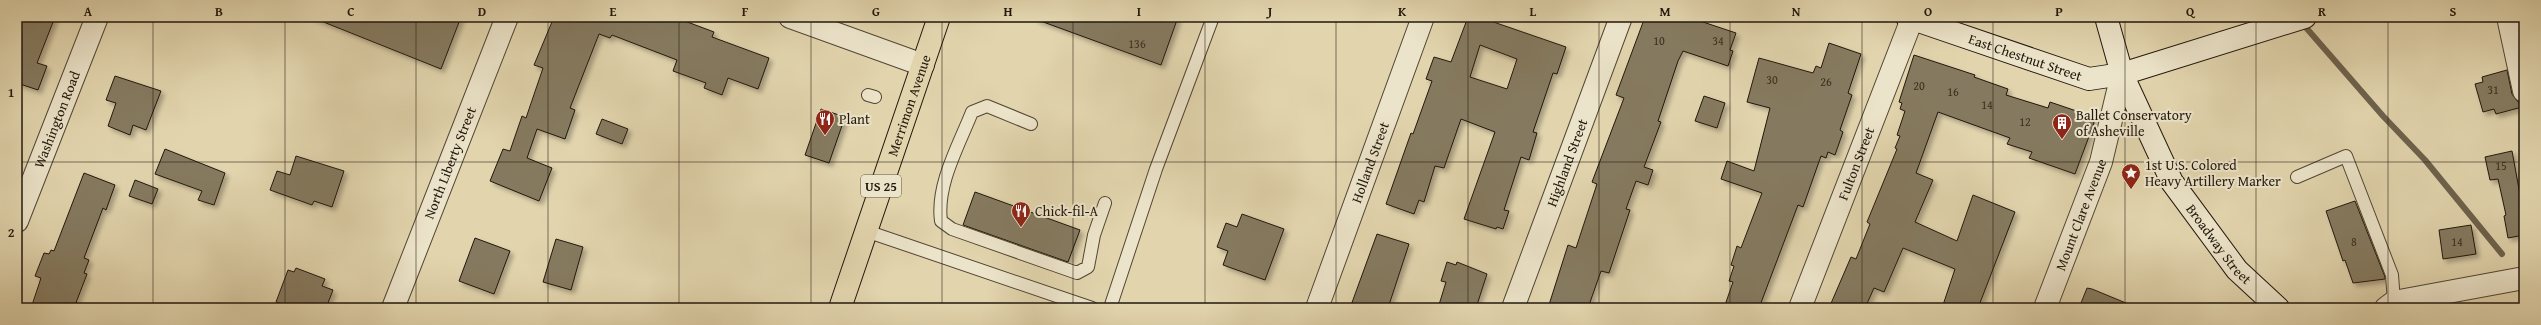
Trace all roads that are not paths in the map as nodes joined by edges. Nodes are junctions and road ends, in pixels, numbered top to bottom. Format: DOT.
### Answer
graph roads {
  1 [pos="97,17"];
  2 [pos="507,17"];
  3 [pos="790,17"];
  4 [pos="939,17"];
  5 [pos="1213,17"];
  6 [pos="1424,17"];
  7 [pos="1620,17"];
  8 [pos="2106,17"];
  9 [pos="2305,17"];
  10 [pos="2508,17"];
  11 [pos="1910,18"];
  12 [pos="923,65"];
  13 [pos="2122,74"];
  14 [pos="2524,91"];
  15 [pos="1031,124"];
  16 [pos="2297,177"];
  17 [pos="1105,203"];
  18 [pos="17,221"];
  19 [pos="866,231"];
  20 [pos="2524,278"];
  21 [pos="2431,302"];
  22 [pos="2390,305"];
  23 [pos="393,308"];
  24 [pos="840,308"];
  25 [pos="1092,308"];
  26 [pos="1110,308"];
  27 [pos="1317,308"];
  28 [pos="1513,308"];
  29 [pos="1800,308"];
  30 [pos="2045,308"];
  31 [pos="2278,308"];
  1 -- 18 [label="street, Washington Road"];
  2 -- 23 [label="street, North Liberty Street"];
  3 -- 12 [label="street"];
  4 -- 12 [label="main road, Merrimon Avenue / US 25"];
  5 -- 26 [label="lane"];
  6 -- 27 [label="street, Holland Street"];
  7 -- 28 [label="street, Highland Street"];
  8 -- 13 [label="street, Broadway Street"];
  9 -- 13 [label="street, East Chestnut Street"];
  10 -- 14 [label="street"];
  11 -- 13 [label="street, East Chestnut Street"];
  11 -- 29 [label="street, Fulton Street"];
  12 -- 19 [label="main road, Merrimon Avenue / US 25"];
  13 -- 30 [label="street, Mount Clare Avenue"];
  13 -- 31 [label="street, Broadway Street"];
  15 -- 17 [label="lane"];
  16 -- 22 [label="lane"];
  19 -- 24 [label="main road, Merrimon Avenue / US 25"];
  19 -- 25 [label="lane"];
  20 -- 21 [label="street"];
  21 -- 22 [label="street"];
}
